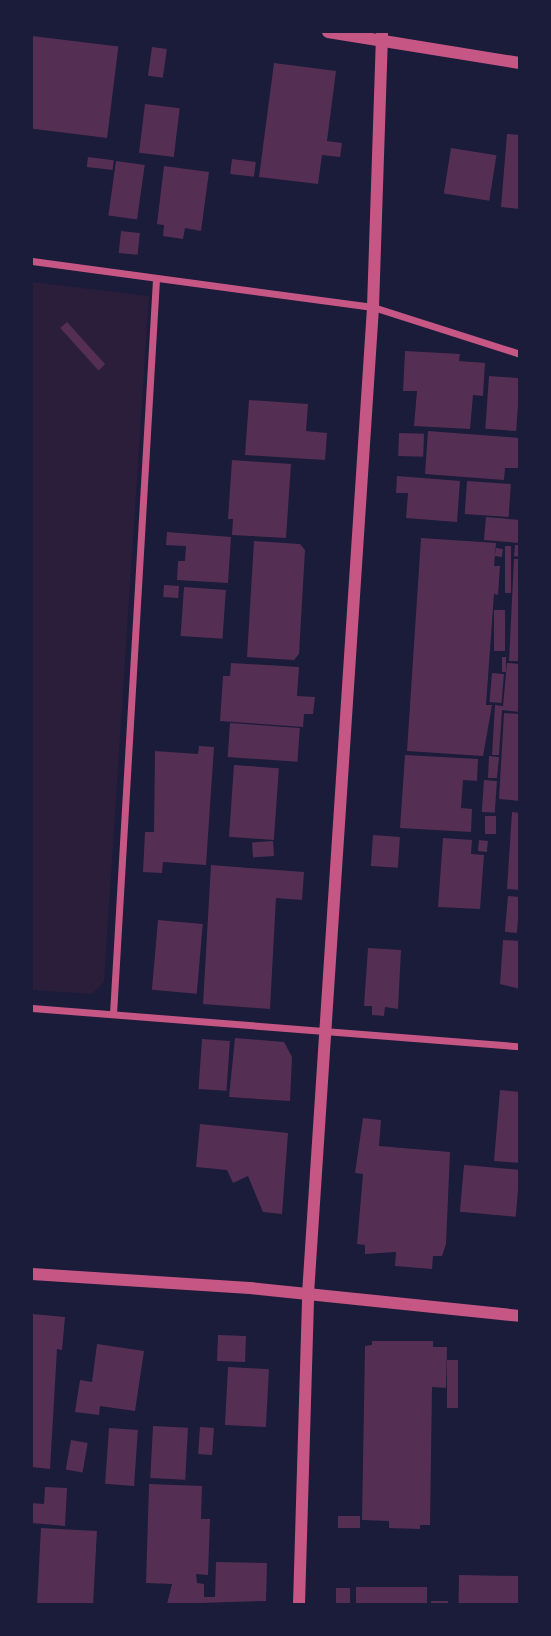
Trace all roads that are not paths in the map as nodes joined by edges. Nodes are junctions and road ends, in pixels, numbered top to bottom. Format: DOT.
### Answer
graph roads {
  1 [pos="328,32"];
  2 [pos="382,36"];
  3 [pos="520,63"];
  4 [pos="32,261"];
  5 [pos="156,279"];
  6 [pos="373,307"];
  7 [pos="520,354"];
  8 [pos="32,1008"];
  9 [pos="113,1014"];
  10 [pos="323,1030"];
  11 [pos="520,1046"];
  12 [pos="32,1274"];
  13 [pos="308,1294"];
  14 [pos="520,1316"];
  15 [pos="299,1605"];
  1 -- 2 [label="street"];
  2 -- 3 [label="street"];
  2 -- 6 [label="street"];
  4 -- 5 [label="street"];
  5 -- 6 [label="street"];
  5 -- 9 [label="street"];
  6 -- 7 [label="street"];
  6 -- 10 [label="street"];
  8 -- 9 [label="street"];
  9 -- 10 [label="street"];
  10 -- 11 [label="street"];
  10 -- 13 [label="street"];
  12 -- 13 [label="street"];
  13 -- 14 [label="street"];
  13 -- 15 [label="street"];
}
